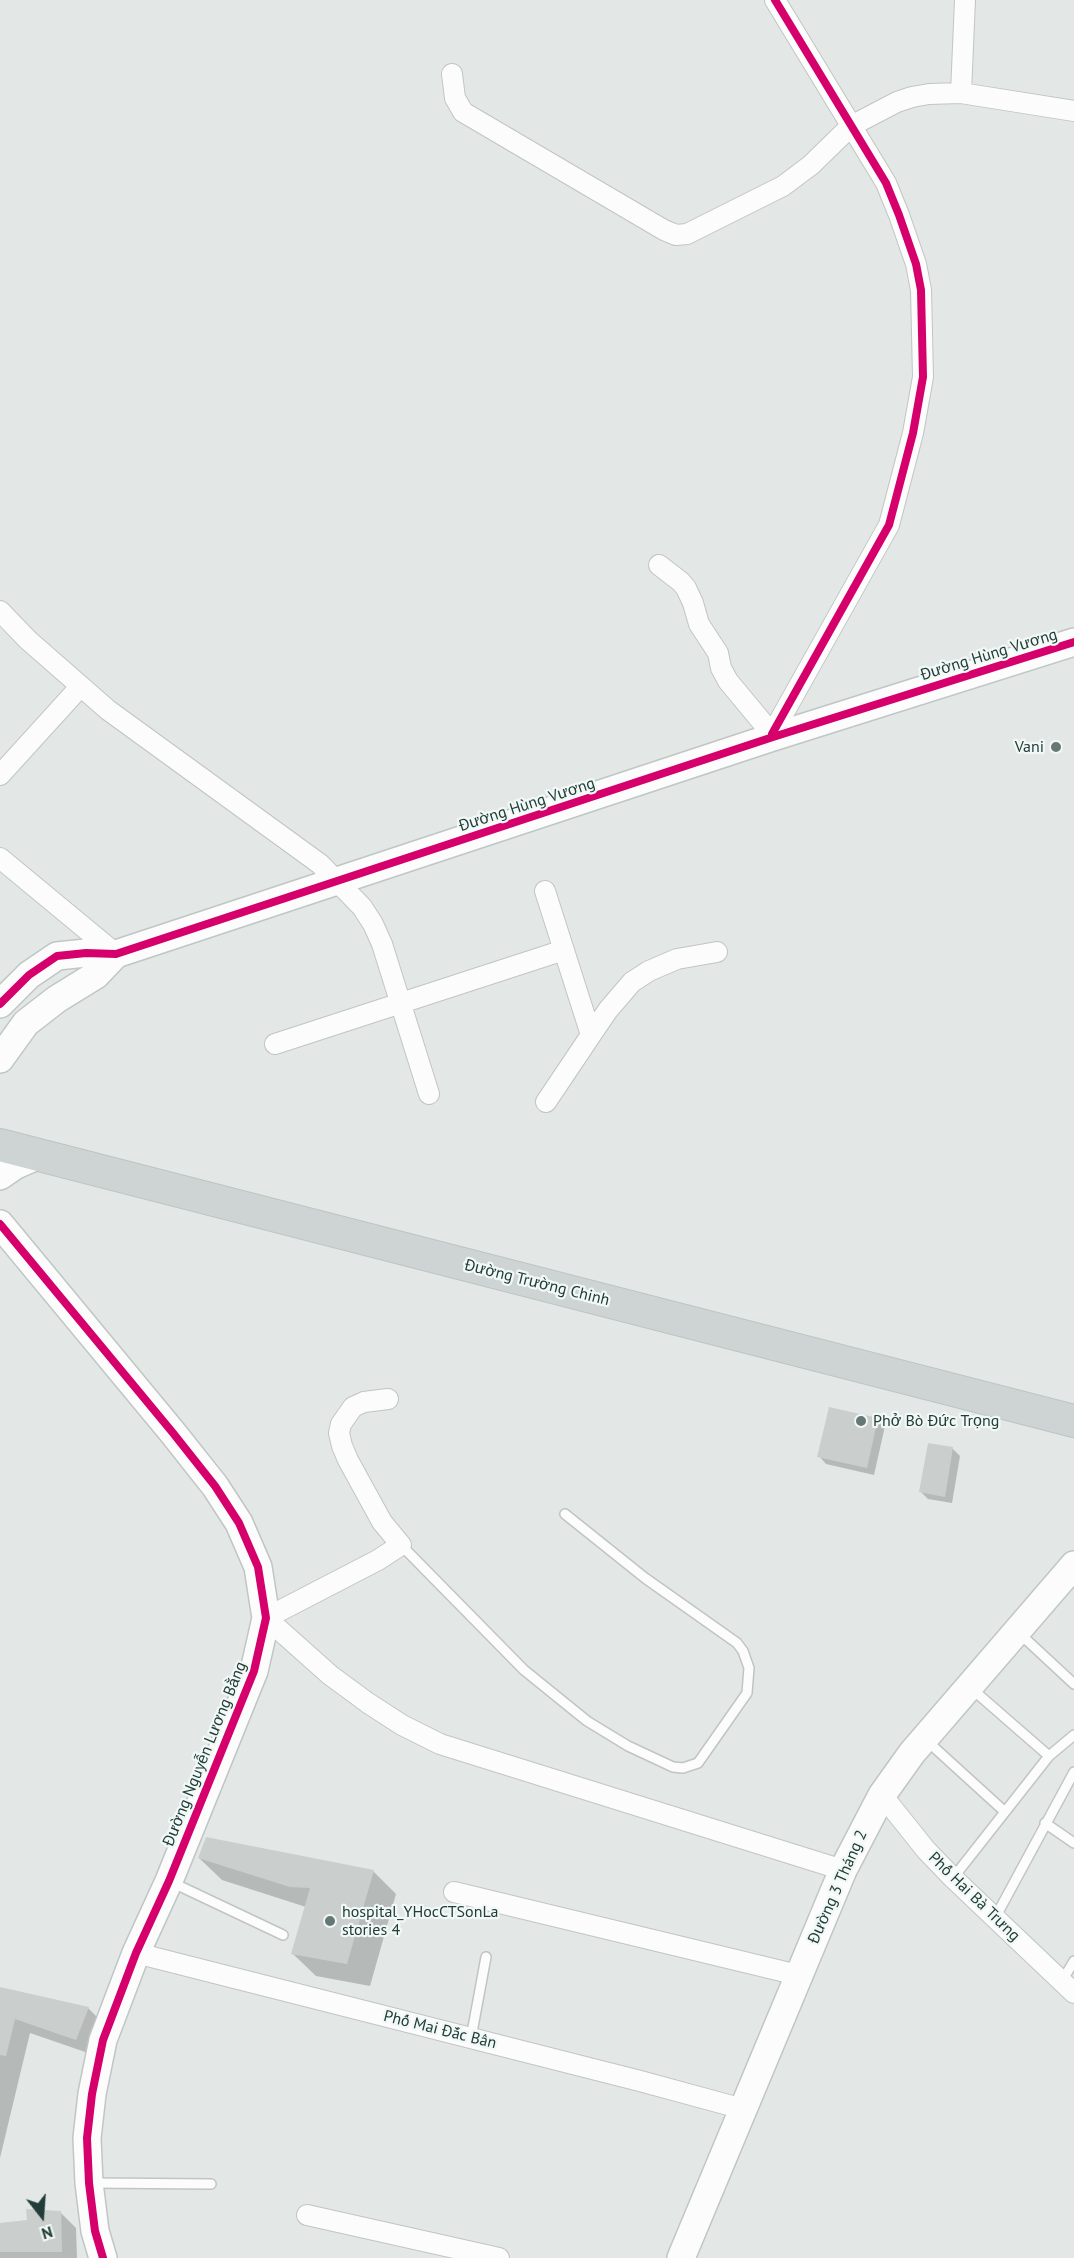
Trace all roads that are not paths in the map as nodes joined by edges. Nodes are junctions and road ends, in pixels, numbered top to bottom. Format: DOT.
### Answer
graph roads {
  1 [pos="775,0"];
  2 [pos="965,0"];
  3 [pos="452,74"];
  4 [pos="961,93"];
  5 [pos="1074,111"];
  6 [pos="851,126"];
  7 [pos="659,565"];
  8 [pos="0,612"];
  9 [pos="1074,642"];
  10 [pos="80,687"];
  11 [pos="772,736"];
  12 [pos="0,775"];
  13 [pos="0,858"];
  14 [pos="337,882"];
  15 [pos="545,891"];
  16 [pos="564,950"];
  17 [pos="717,952"];
  18 [pos="116,954"];
  19 [pos="0,1004"];
  20 [pos="401,1004"];
  21 [pos="591,1035"];
  22 [pos="275,1044"];
  23 [pos="0,1059"];
  24 [pos="429,1094"];
  25 [pos="546,1102"];
  26 [pos="0,1145"];
  27 [pos="39,1155"];
  28 [pos="0,1176"];
  29 [pos="0,1224"];
  30 [pos="388,1399"];
  31 [pos="1074,1421"];
  32 [pos="565,1514"];
  33 [pos="401,1545"];
  34 [pos="1074,1566"];
  35 [pos="266,1618"];
  36 [pos="1017,1631"];
  37 [pos="1074,1684"];
  38 [pos="970,1686"];
  39 [pos="1074,1735"];
  40 [pos="924,1739"];
  41 [pos="1050,1756"];
  42 [pos="1074,1772"];
  43 [pos="882,1795"];
  44 [pos="1004,1811"];
  45 [pos="1045,1823"];
  46 [pos="1074,1843"];
  47 [pos="843,1870"];
  48 [pos="953,1878"];
  49 [pos="169,1881"];
  50 [pos="454,1892"];
  51 [pos="995,1918"];
  52 [pos="283,1935"];
  53 [pos="136,1953"];
  54 [pos="486,1957"];
  55 [pos="1074,1961"];
  56 [pos="798,1975"];
  57 [pos="1068,1987"];
  58 [pos="471,2038"];
  59 [pos="743,2109"];
  60 [pos="89,2182"];
  61 [pos="211,2184"];
  62 [pos="307,2215"];
  63 [pos="103,2258"];
  64 [pos="499,2258"];
  65 [pos="681,2258"];
  1 -- 6 [label="street"];
  2 -- 4 [label="street"];
  3 -- 6 [label="street"];
  4 -- 5 [label="street"];
  4 -- 6 [label="street"];
  6 -- 11 [label="street"];
  7 -- 11 [label="street"];
  8 -- 10 [label="street"];
  9 -- 11 [label="street, Đường Hùng Vương"];
  10 -- 12 [label="street"];
  10 -- 14 [label="street"];
  11 -- 14 [label="street, Đường Hùng Vương"];
  13 -- 18 [label="street"];
  14 -- 18 [label="street, Đường Hùng Vương"];
  14 -- 20 [label="street"];
  15 -- 16 [label="street"];
  16 -- 20 [label="street"];
  16 -- 21 [label="street"];
  17 -- 21 [label="street"];
  18 -- 19 [label="street, Đường Hùng Vương"];
  18 -- 23 [label="street, Đường Hùng Vương"];
  20 -- 22 [label="street"];
  20 -- 24 [label="street"];
  21 -- 25 [label="street"];
  26 -- 27 [label="main road, Đường Trường Chinh"];
  27 -- 28 [label="street"];
  27 -- 31 [label="main road, Đường Trường Chinh"];
  29 -- 35 [label="street, Đường Nguyễn Lương Bằng"];
  30 -- 33 [label="street"];
  32 -- 33 [label="lane"];
  33 -- 35 [label="street"];
  34 -- 36 [label="street, Đường 3 Tháng 2"];
  35 -- 47 [label="street"];
  35 -- 49 [label="street, Đường Nguyễn Lương Bằng"];
  36 -- 37 [label="lane"];
  36 -- 38 [label="street, Đường 3 Tháng 2"];
  38 -- 40 [label="street, Đường 3 Tháng 2"];
  38 -- 41 [label="lane"];
  39 -- 41 [label="lane"];
  40 -- 43 [label="street, Đường 3 Tháng 2"];
  40 -- 44 [label="lane"];
  41 -- 44 [label="lane"];
  42 -- 45 [label="lane"];
  43 -- 47 [label="street, Đường 3 Tháng 2"];
  43 -- 48 [label="street, Phố Hai Bà Trưng"];
  44 -- 48 [label="lane"];
  45 -- 46 [label="lane"];
  45 -- 51 [label="lane"];
  47 -- 56 [label="street, Đường 3 Tháng 2"];
  48 -- 51 [label="street, Phố Hai Bà Trưng"];
  49 -- 52 [label="lane"];
  49 -- 53 [label="street, Đường Nguyễn Lương Bằng"];
  50 -- 56 [label="street"];
  51 -- 57 [label="street, Phố Hai Bà Trưng"];
  53 -- 58 [label="street, Phố Mai Đắc Bân"];
  53 -- 60 [label="street, Đường Nguyễn Lương Bằng"];
  54 -- 58 [label="lane"];
  55 -- 57 [label="lane"];
  56 -- 59 [label="street, Đường 3 Tháng 2"];
  58 -- 59 [label="street, Phố Mai Đắc Bân"];
  59 -- 65 [label="street, Đường 3 Tháng 2"];
  60 -- 61 [label="lane"];
  60 -- 63 [label="street, Đường Nguyễn Lương Bằng"];
  62 -- 64 [label="street"];
}
